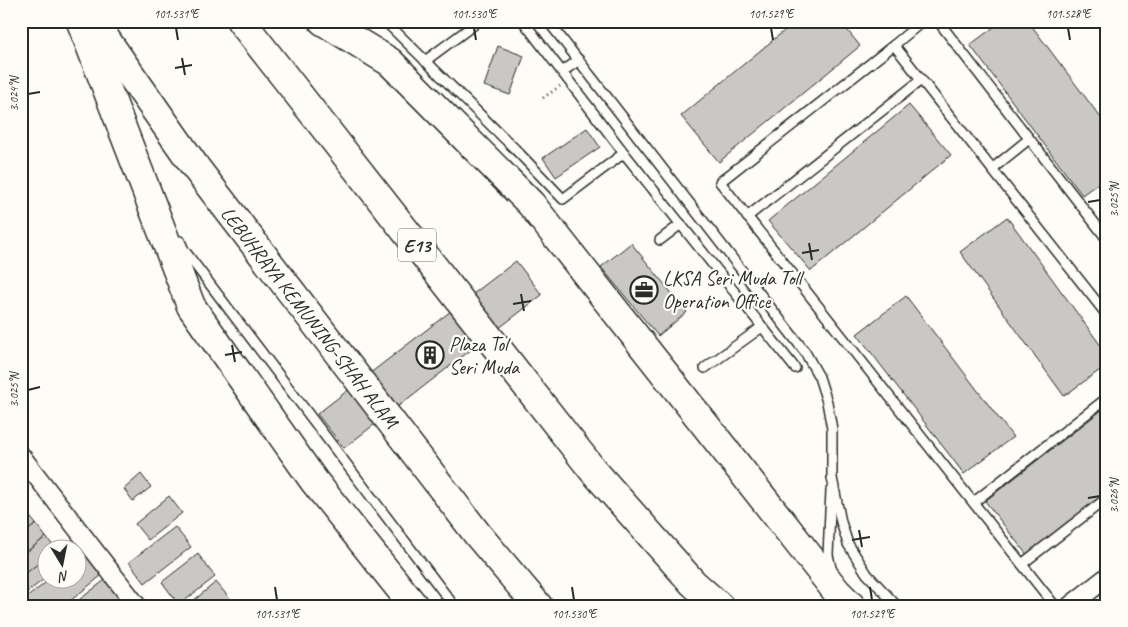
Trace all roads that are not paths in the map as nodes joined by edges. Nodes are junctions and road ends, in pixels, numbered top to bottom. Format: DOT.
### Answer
graph roads {
  1 [pos="241,21"];
  2 [pos="323,21"];
  3 [pos="385,21"];
  4 [pos="479,21"];
  5 [pos="523,21"];
  6 [pos="548,21"];
  7 [pos="923,21"];
  8 [pos="938,21"];
  9 [pos="92,26"];
  10 [pos="894,46"];
  11 [pos="579,60"];
  12 [pos="424,61"];
  13 [pos="115,70"];
  14 [pos="562,72"];
  15 [pos="921,80"];
  16 [pos="1029,139"];
  17 [pos="624,153"];
  18 [pos="992,170"];
  19 [pos="747,217"];
  20 [pos="681,224"];
  21 [pos="177,232"];
  22 [pos="1107,239"];
  23 [pos="660,240"];
  24 [pos="1107,315"];
  25 [pos="762,327"];
  26 [pos="705,368"];
  27 [pos="795,368"];
  28 [pos="1107,398"];
  29 [pos="21,456"];
  30 [pos="832,478"];
  31 [pos="1107,498"];
  32 [pos="974,502"];
  33 [pos="1022,564"];
  34 [pos="1107,577"];
  35 [pos="844,599"];
  36 [pos="137,606"];
  37 [pos="414,606"];
  38 [pos="455,606"];
  39 [pos="538,606"];
  40 [pos="719,606"];
  41 [pos="897,606"];
  42 [pos="1055,606"];
  43 [pos="1070,606"];
  1 -- 40 [label="highway, E13"];
  2 -- 35 [label="highway"];
  3 -- 12 [label="lane"];
  4 -- 12 [label="lane"];
  5 -- 14 [label="lane"];
  6 -- 11 [label="lane"];
  7 -- 10 [label="lane"];
  8 -- 16 [label="lane"];
  9 -- 13 [label="lane"];
  9 -- 37 [label="highway"];
  9 -- 39 [label="highway, LEBUHRAYA KEMUNING-SHAH ALAM"];
  10 -- 15 [label="lane"];
  10 -- 19 [label="lane"];
  11 -- 14 [label="lane"];
  11 -- 30 [label="lane"];
  12 -- 17 [label="lane"];
  14 -- 17 [label="lane"];
  15 -- 18 [label="lane"];
  15 -- 19 [label="lane"];
  16 -- 18 [label="lane"];
  16 -- 22 [label="lane"];
  17 -- 20 [label="lane"];
  18 -- 24 [label="lane"];
  19 -- 32 [label="lane"];
  20 -- 23 [label="lane"];
  20 -- 25 [label="lane"];
  21 -- 38 [label="lane"];
  25 -- 26 [label="lane"];
  25 -- 27 [label="lane"];
  28 -- 32 [label="lane"];
  29 -- 36 [label="street"];
  30 -- 35 [label="lane"];
  30 -- 41 [label="lane"];
  31 -- 33 [label="lane"];
  32 -- 33 [label="lane"];
  33 -- 42 [label="lane"];
  34 -- 43 [label="street"];
}
